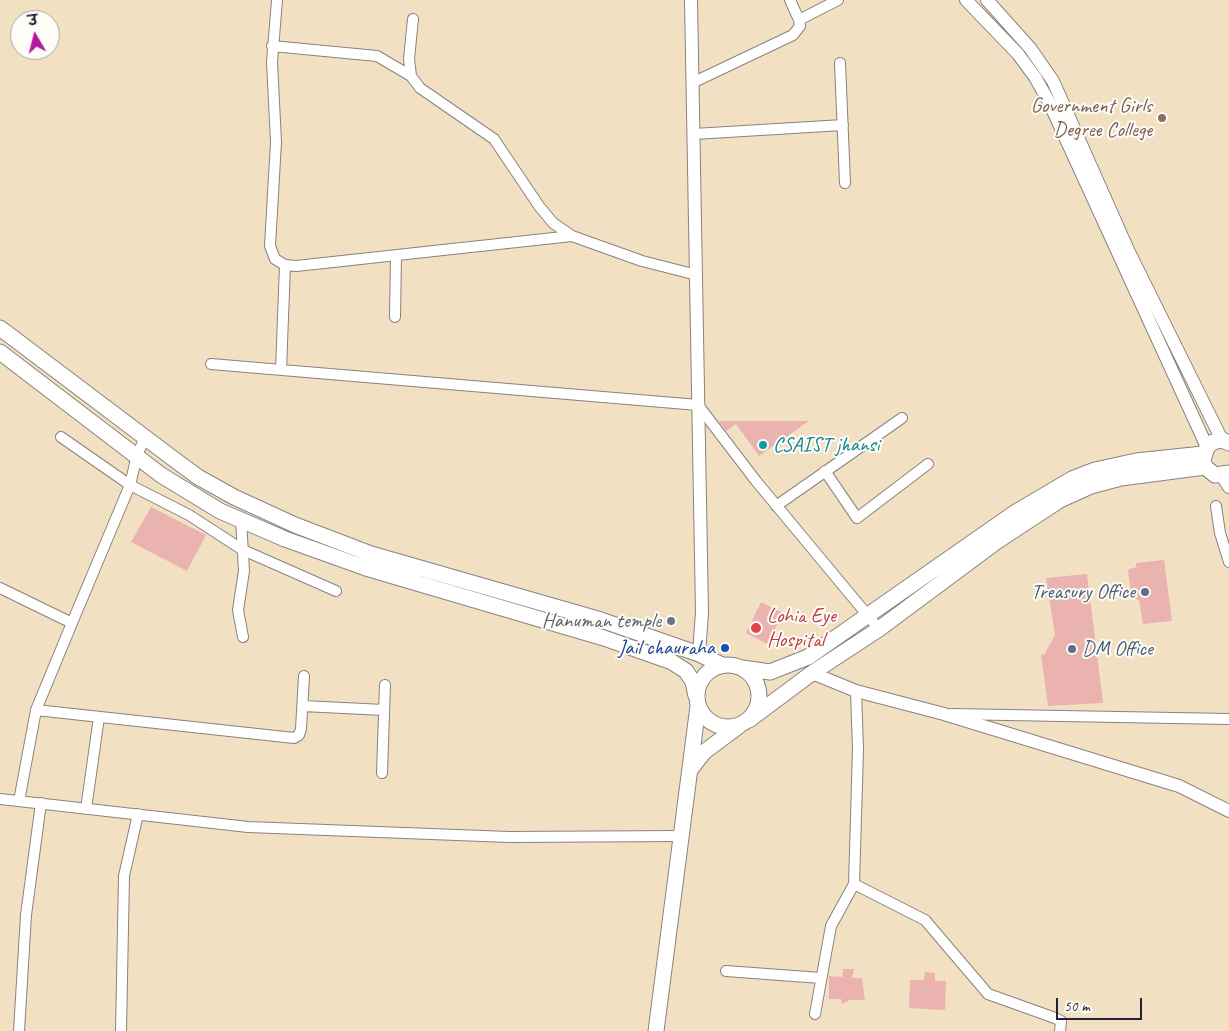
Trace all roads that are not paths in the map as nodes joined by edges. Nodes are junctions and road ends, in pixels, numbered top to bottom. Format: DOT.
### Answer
graph roads {
  1 [pos="277,0"];
  2 [pos="691,0"];
  3 [pos="790,0"];
  4 [pos="838,0"];
  5 [pos="966,0"];
  6 [pos="987,0"];
  7 [pos="413,19"];
  8 [pos="799,20"];
  9 [pos="272,46"];
  10 [pos="840,63"];
  11 [pos="410,76"];
  12 [pos="692,84"];
  13 [pos="843,125"];
  14 [pos="694,134"];
  15 [pos="846,183"];
  16 [pos="572,236"];
  17 [pos="396,255"];
  18 [pos="285,265"];
  19 [pos="696,275"];
  20 [pos="395,317"];
  21 [pos="0,328"];
  22 [pos="0,352"];
  23 [pos="211,364"];
  24 [pos="281,370"];
  25 [pos="698,405"];
  26 [pos="902,418"];
  27 [pos="61,437"];
  28 [pos="145,438"];
  29 [pos="1225,442"];
  30 [pos="136,455"];
  31 [pos="1205,456"];
  32 [pos="928,464"];
  33 [pos="825,471"];
  34 [pos="1227,479"];
  35 [pos="130,485"];
  36 [pos="776,506"];
  37 [pos="1216,506"];
  38 [pos="241,520"];
  39 [pos="242,550"];
  40 [pos="1229,562"];
  41 [pos="0,588"];
  42 [pos="336,591"];
  43 [pos="868,615"];
  44 [pos="72,623"];
  45 [pos="878,629"];
  46 [pos="243,637"];
  47 [pos="699,654"];
  48 [pos="722,665"];
  49 [pos="742,668"];
  50 [pos="812,673"];
  51 [pos="304,676"];
  52 [pos="385,685"];
  53 [pos="856,690"];
  54 [pos="697,701"];
  55 [pos="303,706"];
  56 [pos="36,710"];
  57 [pos="384,710"];
  58 [pos="944,714"];
  59 [pos="99,717"];
  60 [pos="1229,719"];
  61 [pos="745,722"];
  62 [pos="690,770"];
  63 [pos="382,773"];
  64 [pos="0,799"];
  65 [pos="19,801"];
  66 [pos="41,804"];
  67 [pos="86,808"];
  68 [pos="1229,811"];
  69 [pos="138,814"];
  70 [pos="681,836"];
  71 [pos="854,884"];
  72 [pos="726,971"];
  73 [pos="821,978"];
  74 [pos="815,1014"];
  75 [pos="19,1031"];
  76 [pos="121,1031"];
  77 [pos="656,1031"];
  78 [pos="1061,1031"];
  1 -- 9 [label="street"];
  2 -- 12 [label="street"];
  3 -- 8 [label="street"];
  4 -- 8 [label="street"];
  5 -- 31 [label="street"];
  6 -- 29 [label="street"];
  7 -- 11 [label="street"];
  8 -- 12 [label="street"];
  9 -- 11 [label="street"];
  9 -- 18 [label="street"];
  10 -- 13 [label="street"];
  11 -- 16 [label="street"];
  12 -- 14 [label="street"];
  13 -- 14 [label="street"];
  13 -- 15 [label="street"];
  14 -- 19 [label="street"];
  16 -- 17 [label="street"];
  16 -- 19 [label="street"];
  17 -- 18 [label="street"];
  17 -- 20 [label="street"];
  18 -- 24 [label="street"];
  19 -- 25 [label="street"];
  21 -- 28 [label="main road"];
  22 -- 30 [label="main road"];
  23 -- 24 [label="street"];
  24 -- 25 [label="street"];
  25 -- 36 [label="street"];
  25 -- 47 [label="street"];
  26 -- 33 [label="street"];
  27 -- 35 [label="street"];
  28 -- 30 [label="street"];
  28 -- 47 [label="main road"];
  29 -- 31 [label="main road"];
  30 -- 35 [label="street"];
  30 -- 38 [label="main road"];
  31 -- 34 [label="main road"];
  31 -- 43 [label="main road"];
  31 -- 45 [label="main road"];
  32 -- 33 [label="street"];
  33 -- 36 [label="street"];
  35 -- 39 [label="street"];
  35 -- 44 [label="street"];
  36 -- 43 [label="street"];
  37 -- 40 [label="street"];
  38 -- 39 [label="street"];
  38 -- 54 [label="main road"];
  39 -- 42 [label="street"];
  39 -- 46 [label="street"];
  41 -- 44 [label="street"];
  43 -- 45 [label="street"];
  43 -- 49 [label="main road"];
  44 -- 56 [label="street"];
  45 -- 50 [label="main road"];
  47 -- 48 [label="main road"];
  48 -- 49 [label="main road"];
  48 -- 54 [label="main road"];
  49 -- 61 [label="main road"];
  50 -- 53 [label="street"];
  50 -- 61 [label="main road"];
  51 -- 55 [label="street"];
  52 -- 57 [label="street"];
  53 -- 58 [label="street"];
  53 -- 71 [label="street"];
  54 -- 61 [label="main road"];
  54 -- 62 [label="main road"];
  55 -- 57 [label="street"];
  55 -- 59 [label="street"];
  56 -- 59 [label="street"];
  56 -- 65 [label="street"];
  57 -- 63 [label="street"];
  58 -- 60 [label="street"];
  58 -- 68 [label="street"];
  59 -- 67 [label="street"];
  61 -- 62 [label="main road"];
  62 -- 70 [label="main road"];
  64 -- 65 [label="street"];
  65 -- 66 [label="street"];
  66 -- 67 [label="street"];
  66 -- 75 [label="street"];
  67 -- 69 [label="street"];
  69 -- 70 [label="street"];
  69 -- 76 [label="street"];
  70 -- 77 [label="main road"];
  71 -- 73 [label="street"];
  71 -- 78 [label="street"];
  72 -- 73 [label="street"];
  73 -- 74 [label="street"];
}
